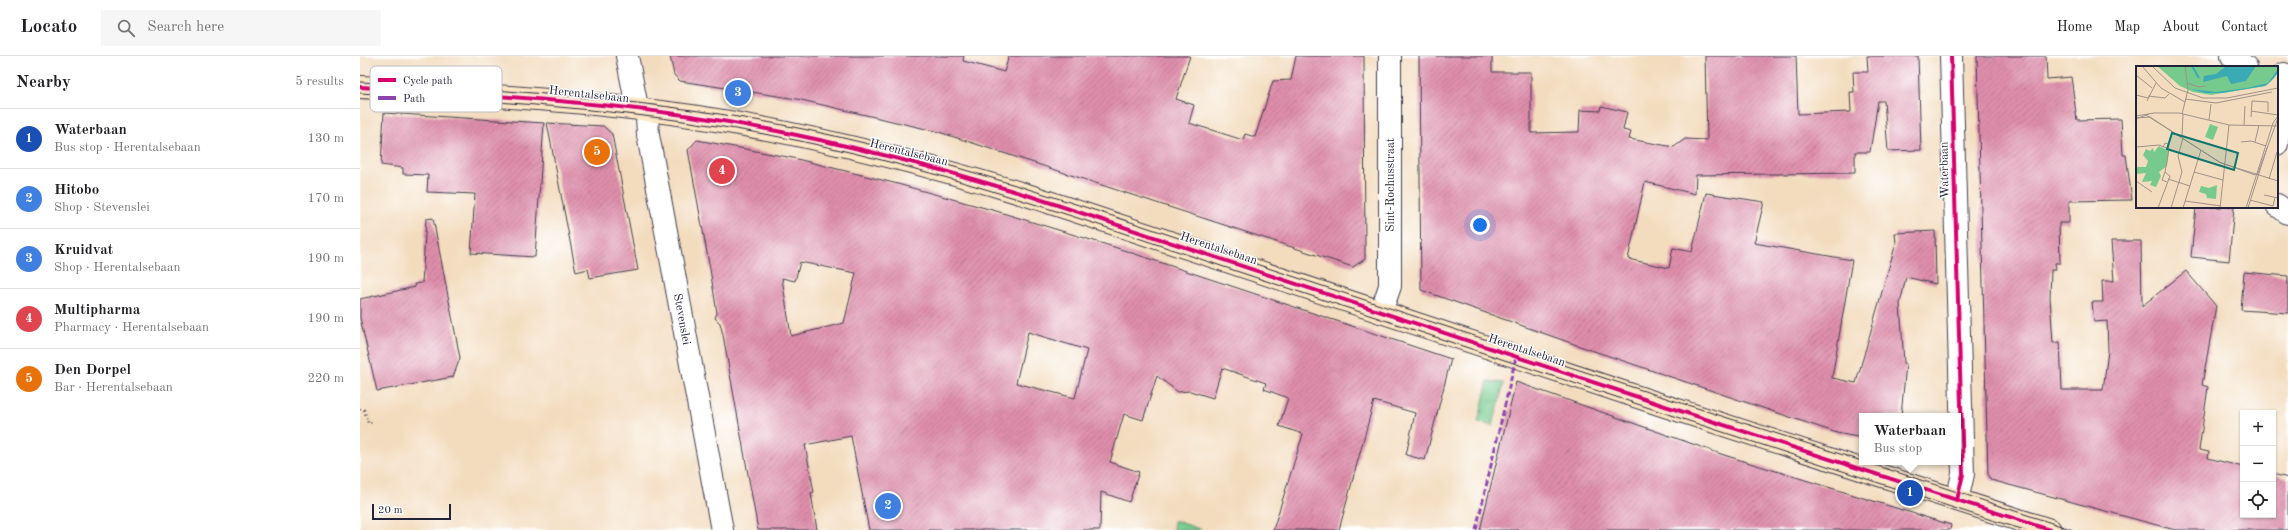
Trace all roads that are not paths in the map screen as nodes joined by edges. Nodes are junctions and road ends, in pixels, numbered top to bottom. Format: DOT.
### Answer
graph roads {
  1 [pos="627,56"];
  2 [pos="1390,56"];
  3 [pos="1951,56"];
  4 [pos="2232,56"];
  5 [pos="2244,66"];
  6 [pos="2283,74"];
  7 [pos="360,87"];
  8 [pos="370,88"];
  9 [pos="502,96"];
  10 [pos="642,110"];
  11 [pos="2278,132"];
  12 [pos="2278,206"];
  13 [pos="2288,213"];
  14 [pos="1381,312"];
  15 [pos="1957,500"];
  16 [pos="2019,526"];
  17 [pos="722,530"];
  18 [pos="2050,530"];
  1 -- 10 [label="street, Stevenslei"];
  2 -- 14 [label="street, Sint-Rochusstraat"];
  3 -- 15 [label="street, Waterbaan"];
  4 -- 5 [label="street"];
  6 -- 11 [label="street"];
  7 -- 8 [label="street, Herentalsebaan"];
  9 -- 10 [label="street, Herentalsebaan"];
  10 -- 14 [label="street, Herentalsebaan"];
  10 -- 17 [label="street, Stevenslei"];
  12 -- 13 [label="street"];
  14 -- 15 [label="street, Herentalsebaan"];
  15 -- 16 [label="street, Herentalsebaan"];
  16 -- 18 [label="street, Herentalsebaan"];
}
